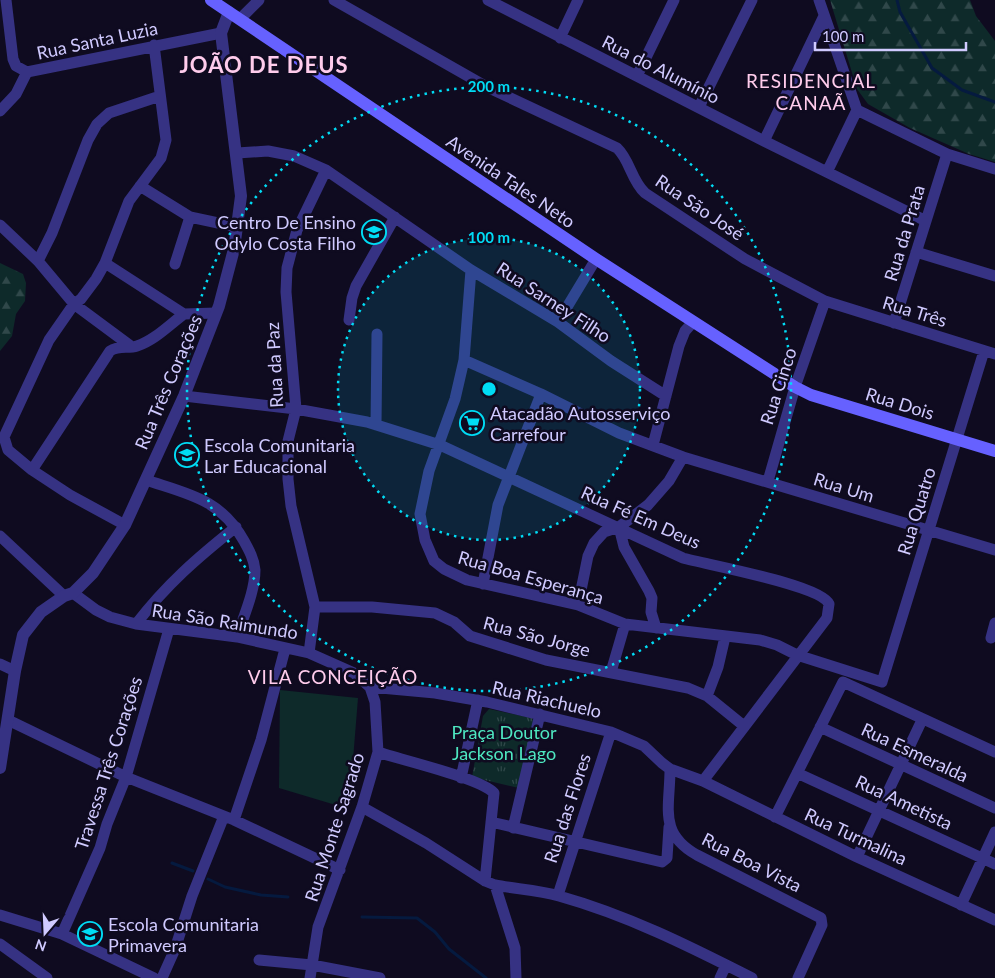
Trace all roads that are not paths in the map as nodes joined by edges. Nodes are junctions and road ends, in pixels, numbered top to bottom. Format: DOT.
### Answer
graph roads {
  1 [pos="6,0"];
  2 [pos="211,0"];
  3 [pos="259,0"];
  4 [pos="334,0"];
  5 [pos="578,0"];
  6 [pos="674,0"];
  7 [pos="752,0"];
  8 [pos="820,0"];
  9 [pos="495,2"];
  10 [pos="235,16"];
  11 [pos="824,16"];
  12 [pos="221,33"];
  13 [pos="560,38"];
  14 [pos="154,45"];
  15 [pos="27,72"];
  16 [pos="637,76"];
  17 [pos="160,96"];
  18 [pos="699,107"];
  19 [pos="857,110"];
  20 [pos="0,111"];
  21 [pos="764,141"];
  22 [pos="237,153"];
  23 [pos="947,154"];
  24 [pos="326,170"];
  25 [pos="995,170"];
  26 [pos="827,172"];
  27 [pos="140,186"];
  28 [pos="395,217"];
  29 [pos="190,218"];
  30 [pos="926,221"];
  31 [pos="0,225"];
  32 [pos="238,227"];
  33 [pos="916,252"];
  34 [pos="596,259"];
  35 [pos="38,261"];
  36 [pos="105,262"];
  37 [pos="175,264"];
  38 [pos="471,270"];
  39 [pos="995,276"];
  40 [pos="825,301"];
  41 [pos="74,304"];
  42 [pos="216,313"];
  43 [pos="184,314"];
  44 [pos="349,320"];
  45 [pos="558,322"];
  46 [pos="693,322"];
  47 [pos="894,323"];
  48 [pos="377,334"];
  49 [pos="132,347"];
  50 [pos="989,352"];
  51 [pos="464,360"];
  52 [pos="795,386"];
  53 [pos="541,394"];
  54 [pos="184,396"];
  55 [pos="666,396"];
  56 [pos="296,409"];
  57 [pos="376,425"];
  58 [pos="957,439"];
  59 [pos="440,445"];
  60 [pos="653,445"];
  61 [pos="995,451"];
  62 [pos="684,456"];
  63 [pos="32,470"];
  64 [pos="509,475"];
  65 [pos="146,480"];
  66 [pos="768,481"];
  67 [pos="125,525"];
  68 [pos="236,527"];
  69 [pos="619,527"];
  70 [pos="929,531"];
  71 [pos="0,536"];
  72 [pos="995,550"];
  73 [pos="483,584"];
  74 [pos="69,594"];
  75 [pos="578,605"];
  76 [pos="315,607"];
  77 [pos="995,623"];
  78 [pos="136,624"];
  79 [pos="625,624"];
  80 [pos="169,628"];
  81 [pos="656,628"];
  82 [pos="237,637"];
  83 [pos="725,637"];
  84 [pos="991,638"];
  85 [pos="285,649"];
  86 [pos="309,652"];
  87 [pos="797,655"];
  88 [pos="0,664"];
  89 [pos="14,670"];
  90 [pos="611,672"];
  91 [pos="882,682"];
  92 [pos="370,687"];
  93 [pos="707,696"];
  94 [pos="478,700"];
  95 [pos="540,714"];
  96 [pos="8,720"];
  97 [pos="922,720"];
  98 [pos="744,726"];
  99 [pos="820,727"];
  100 [pos="611,732"];
  101 [pos="378,752"];
  102 [pos="995,752"];
  103 [pos="901,764"];
  104 [pos="0,768"];
  105 [pos="670,768"];
  106 [pos="797,773"];
  107 [pos="126,777"];
  108 [pos="461,778"];
  109 [pos="704,781"];
  110 [pos="362,807"];
  111 [pos="995,808"];
  112 [pos="879,810"];
  113 [pos="775,817"];
  114 [pos="229,818"];
  115 [pos="492,822"];
  116 [pos="513,828"];
  117 [pos="669,828"];
  118 [pos="995,832"];
  119 [pos="574,842"];
  120 [pos="857,857"];
  121 [pos="982,858"];
  122 [pos="995,864"];
  123 [pos="340,870"];
  124 [pos="490,883"];
  125 [pos="558,896"];
  126 [pos="961,905"];
  127 [pos="0,915"];
  128 [pos="995,920"];
  129 [pos="62,934"];
  130 [pos="0,944"];
  131 [pos="260,960"];
  132 [pos="312,965"];
  133 [pos="726,965"];
  134 [pos="47,978"];
  135 [pos="154,978"];
  136 [pos="162,978"];
  137 [pos="310,978"];
  138 [pos="379,978"];
  139 [pos="516,978"];
  140 [pos="720,978"];
  141 [pos="752,978"];
  142 [pos="798,978"];
  1 -- 15 [label="street"];
  2 -- 10 [label="main road, Avenida Tales Neto"];
  3 -- 10 [label="street"];
  4 -- 40 [label="street, Rua São José"];
  5 -- 13 [label="street"];
  6 -- 16 [label="street"];
  7 -- 18 [label="street"];
  8 -- 11 [label="street"];
  9 -- 13 [label="street, Rua do Alumínio"];
  10 -- 12 [label="street, Rua Três Corações"];
  10 -- 34 [label="main road, Avenida Tales Neto"];
  11 -- 19 [label="street"];
  11 -- 21 [label="street"];
  12 -- 14 [label="street, Rua Santa Luzia"];
  12 -- 22 [label="street, Rua Três Corações"];
  13 -- 16 [label="street, Rua do Alumínio"];
  14 -- 15 [label="street, Rua Santa Luzia"];
  14 -- 17 [label="street"];
  15 -- 20 [label="street, Rua Santa Luzia"];
  16 -- 18 [label="street, Rua do Alumínio"];
  17 -- 27 [label="street"];
  17 -- 35 [label="street"];
  18 -- 21 [label="street, Rua do Alumínio"];
  19 -- 23 [label="street"];
  19 -- 26 [label="street"];
  21 -- 26 [label="street, Rua do Alumínio"];
  22 -- 24 [label="street, Rua Sarney Filho"];
  22 -- 32 [label="street, Rua Três Corações"];
  23 -- 25 [label="street"];
  23 -- 30 [label="street, Rua da Prata"];
  24 -- 28 [label="street, Rua Sarney Filho"];
  24 -- 56 [label="street, Rua da Paz"];
  26 -- 30 [label="street, Rua do Alumínio"];
  27 -- 29 [label="street"];
  27 -- 36 [label="street"];
  28 -- 38 [label="street, Rua Sarney Filho"];
  28 -- 44 [label="street"];
  29 -- 32 [label="street"];
  29 -- 37 [label="street"];
  30 -- 33 [label="street, Rua da Prata"];
  31 -- 35 [label="street"];
  32 -- 42 [label="street, Rua Três Corações"];
  33 -- 39 [label="street"];
  33 -- 47 [label="street, Rua da Prata"];
  34 -- 45 [label="street"];
  34 -- 46 [label="main road, Avenida Tales Neto"];
  35 -- 41 [label="street"];
  36 -- 41 [label="street"];
  36 -- 43 [label="street"];
  38 -- 45 [label="street, Rua Sarney Filho"];
  38 -- 51 [label="street, Rua Boa Esperança"];
  40 -- 47 [label="street, Rua Três"];
  40 -- 52 [label="street, Rua Cinco"];
  41 -- 49 [label="street"];
  41 -- 63 [label="street"];
  42 -- 43 [label="street"];
  42 -- 54 [label="street, Rua Três Corações"];
  43 -- 49 [label="street"];
  45 -- 55 [label="street, Rua Sarney Filho"];
  46 -- 52 [label="main road, Avenida Tales Neto"];
  46 -- 55 [label="street"];
  47 -- 50 [label="street, Rua Três"];
  48 -- 57 [label="street"];
  49 -- 63 [label="street"];
  50 -- 58 [label="street, Rua Quatro"];
  51 -- 53 [label="street, Rua Um"];
  51 -- 59 [label="street, Rua Boa Esperança"];
  52 -- 58 [label="main road, Rua Dois"];
  52 -- 66 [label="street, Rua Cinco"];
  53 -- 60 [label="street, Rua Um"];
  53 -- 64 [label="street"];
  54 -- 56 [label="street, Rua Fé Em Deus"];
  54 -- 65 [label="street, Rua Três Corações"];
  55 -- 60 [label="street"];
  56 -- 57 [label="street, Rua Fé Em Deus"];
  56 -- 76 [label="street, Rua da Paz"];
  57 -- 59 [label="street, Rua Fé Em Deus"];
  58 -- 61 [label="main road, Rua Dois"];
  58 -- 70 [label="street, Rua Quatro"];
  59 -- 64 [label="street, Rua Fé Em Deus"];
  59 -- 73 [label="street, Rua Boa Esperança"];
  60 -- 62 [label="street, Rua Um"];
  62 -- 66 [label="street, Rua Um"];
  62 -- 69 [label="street"];
  63 -- 67 [label="street"];
  64 -- 69 [label="street, Rua Fé Em Deus"];
  64 -- 73 [label="street"];
  65 -- 67 [label="street, Rua Três Corações"];
  65 -- 68 [label="street"];
  66 -- 70 [label="street, Rua Um"];
  67 -- 74 [label="street, Rua Três Corações"];
  68 -- 78 [label="street"];
  68 -- 82 [label="street"];
  69 -- 75 [label="street"];
  69 -- 81 [label="street"];
  69 -- 87 [label="street, Rua Fé Em Deus"];
  70 -- 72 [label="street, Rua Um"];
  70 -- 91 [label="street, Rua Quatro"];
  71 -- 74 [label="street, Rua São Raimundo"];
  73 -- 75 [label="street, Rua Boa Esperança"];
  74 -- 78 [label="street, Rua São Raimundo"];
  74 -- 89 [label="street, Rua Três Corações"];
  75 -- 79 [label="street, Rua Boa Esperança"];
  76 -- 86 [label="street, Rua da Paz"];
  76 -- 90 [label="street, Rua São Jorge"];
  77 -- 84 [label="street"];
  78 -- 80 [label="street, Rua São Raimundo"];
  79 -- 81 [label="street, Rua Boa Esperança"];
  79 -- 90 [label="street"];
  80 -- 82 [label="street, Rua São Raimundo"];
  80 -- 107 [label="street, Travessa Três Corações"];
  81 -- 83 [label="street, Rua Boa Esperança"];
  82 -- 85 [label="street, Rua São Raimundo"];
  83 -- 87 [label="street, Rua Boa Esperança"];
  83 -- 93 [label="street"];
  85 -- 86 [label="street, Rua São Raimundo"];
  85 -- 114 [label="street"];
  86 -- 92 [label="street, Rua São Raimundo"];
  87 -- 91 [label="street, Rua Boa Esperança"];
  87 -- 98 [label="street"];
  88 -- 89 [label="street"];
  89 -- 96 [label="street, Rua Três Corações"];
  90 -- 93 [label="street, Rua São Jorge"];
  92 -- 94 [label="street, Rua Riachuelo"];
  92 -- 101 [label="street, Rua Monte Sagrado"];
  93 -- 98 [label="street, Rua São Jorge"];
  94 -- 95 [label="street, Rua Riachuelo"];
  94 -- 108 [label="street"];
  95 -- 100 [label="street, Rua Riachuelo"];
  95 -- 116 [label="street"];
  96 -- 104 [label="street, Rua Três Corações"];
  96 -- 107 [label="street"];
  97 -- 99 [label="street"];
  97 -- 102 [label="street"];
  97 -- 103 [label="street"];
  98 -- 109 [label="street"];
  99 -- 103 [label="street, Rua Esmeralda"];
  99 -- 106 [label="street"];
  100 -- 105 [label="street, Rua Riachuelo"];
  100 -- 119 [label="street, Rua das Flores"];
  101 -- 108 [label="street"];
  101 -- 110 [label="street, Rua Monte Sagrado"];
  103 -- 111 [label="street, Rua Esmeralda"];
  103 -- 112 [label="street"];
  105 -- 109 [label="street, Rua Riachuelo"];
  105 -- 117 [label="street"];
  106 -- 112 [label="street, Rua Ametista"];
  106 -- 113 [label="street"];
  107 -- 114 [label="street"];
  107 -- 129 [label="street, Travessa Três Corações"];
  108 -- 115 [label="street"];
  109 -- 113 [label="street, Rua Turmalina"];
  110 -- 123 [label="street, Rua Monte Sagrado"];
  110 -- 124 [label="street"];
  112 -- 120 [label="street"];
  112 -- 121 [label="street, Rua Ametista"];
  113 -- 120 [label="street, Rua Turmalina"];
  114 -- 123 [label="street"];
  114 -- 136 [label="street"];
  115 -- 116 [label="street"];
  115 -- 124 [label="street"];
  116 -- 119 [label="street"];
  117 -- 119 [label="street"];
  117 -- 142 [label="street, Rua Boa Vista"];
  118 -- 121 [label="street"];
  119 -- 125 [label="street, Rua das Flores"];
  120 -- 126 [label="street, Rua Turmalina"];
  121 -- 122 [label="street, Rua Ametista"];
  121 -- 126 [label="street"];
  123 -- 132 [label="street, Rua Monte Sagrado"];
  124 -- 125 [label="street"];
  124 -- 139 [label="street"];
  125 -- 133 [label="street"];
  126 -- 128 [label="street, Rua Turmalina"];
  127 -- 129 [label="street"];
  129 -- 135 [label="street"];
  130 -- 134 [label="street"];
  131 -- 132 [label="street"];
  132 -- 137 [label="street, Rua Monte Sagrado"];
  132 -- 138 [label="street"];
  133 -- 140 [label="street"];
  133 -- 141 [label="street"];
}
